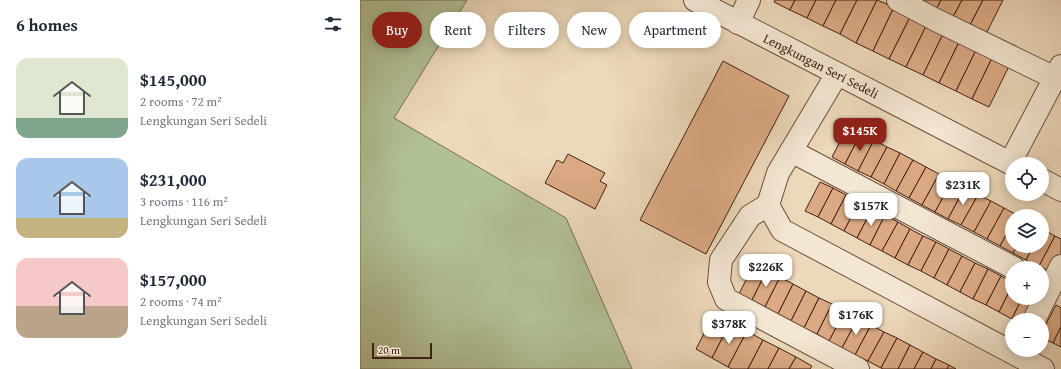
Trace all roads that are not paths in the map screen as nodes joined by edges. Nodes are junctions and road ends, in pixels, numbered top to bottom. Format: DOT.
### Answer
graph roads {
  1 [pos="695,0"];
  2 [pos="749,0"];
  3 [pos="898,0"];
  4 [pos="738,23"];
  5 [pos="1058,72"];
  6 [pos="837,74"];
  7 [pos="791,151"];
  8 [pos="1014,157"];
  9 [pos="1005,160"];
  10 [pos="1049,184"];
  11 [pos="1061,190"];
  12 [pos="768,205"];
  13 [pos="1005,263"];
  14 [pos="1061,266"];
  15 [pos="1051,288"];
  16 [pos="1038,313"];
  17 [pos="1005,345"];
  18 [pos="1025,357"];
  19 [pos="858,369"];
  20 [pos="1043,369"];
  1 -- 4 [label="street, Lengkungan Seri Sedeli"];
  2 -- 4 [label="street"];
  3 -- 5 [label="street"];
  4 -- 6 [label="street, Lengkungan Seri Sedeli"];
  5 -- 8 [label="street"];
  6 -- 7 [label="street"];
  6 -- 9 [label="street, Lengkungan Seri Sedeli"];
  7 -- 12 [label="street"];
  7 -- 13 [label="street"];
  10 -- 11 [label="street"];
  12 -- 17 [label="street"];
  12 -- 19 [label="street"];
  14 -- 15 [label="street"];
  15 -- 16 [label="street"];
  18 -- 20 [label="street"];
}
